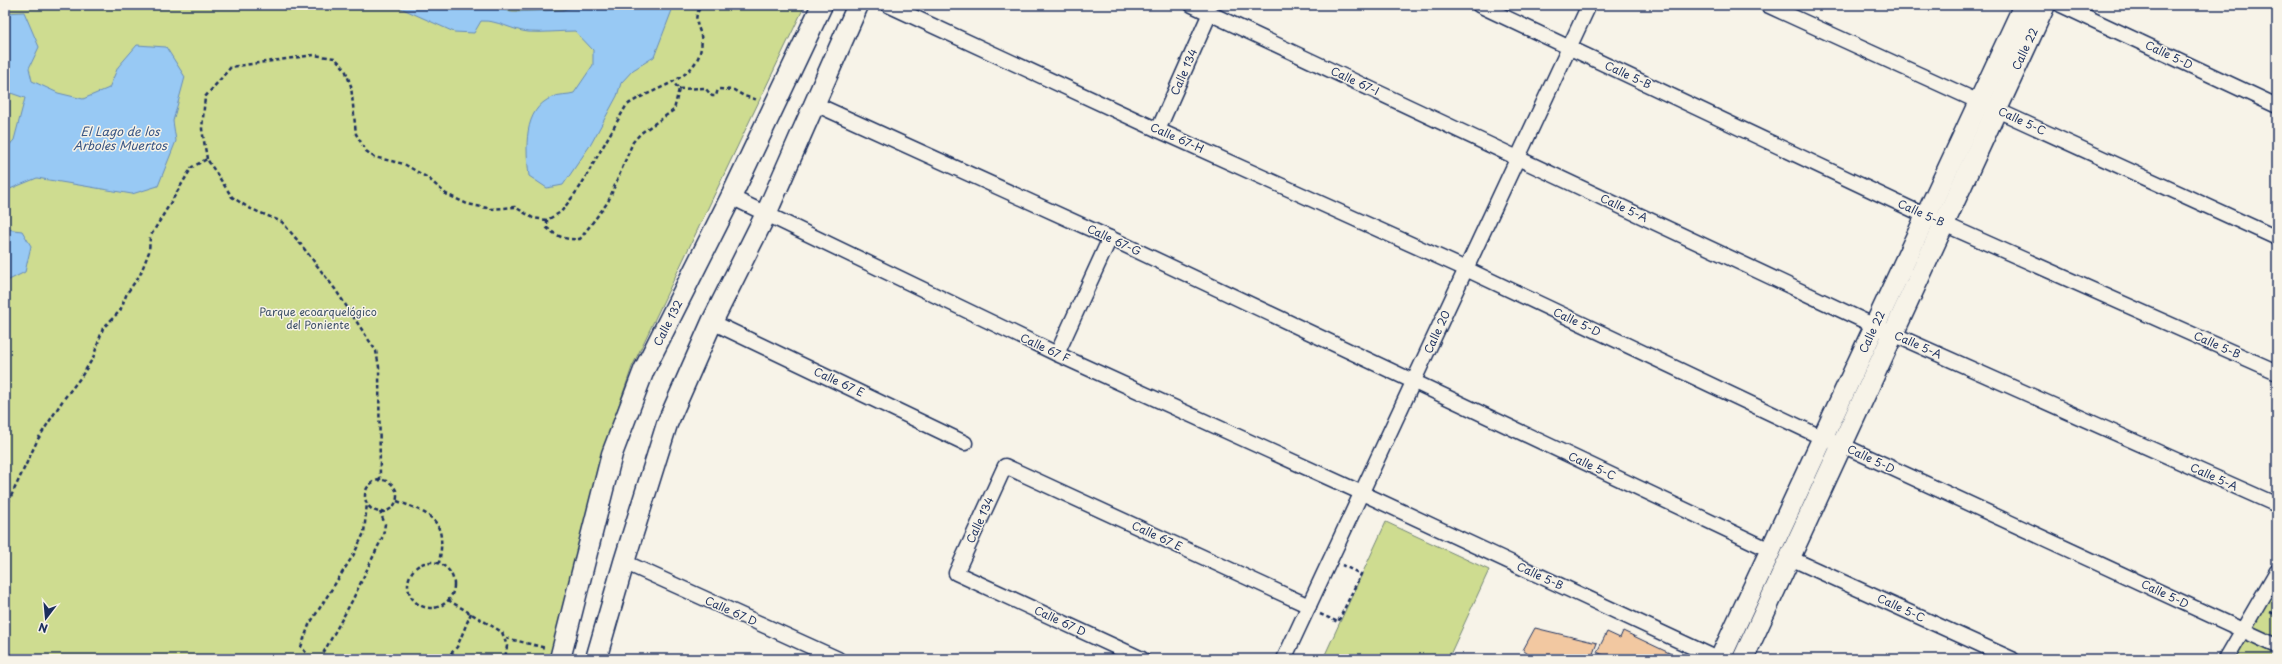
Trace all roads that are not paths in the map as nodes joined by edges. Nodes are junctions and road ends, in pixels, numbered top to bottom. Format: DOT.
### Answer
graph roads {
  1 [pos="822,5"];
  2 [pos="858,5"];
  3 [pos="888,5"];
  4 [pos="1192,5"];
  5 [pos="1480,5"];
  6 [pos="1589,5"];
  7 [pos="1767,5"];
  8 [pos="2024,5"];
  9 [pos="2045,5"];
  10 [pos="2061,5"];
  11 [pos="1210,13"];
  12 [pos="1569,47"];
  13 [pos="1979,102"];
  14 [pos="813,103"];
  15 [pos="2277,106"];
  16 [pos="1997,110"];
  17 [pos="1158,130"];
  18 [pos="1518,158"];
  19 [pos="731,197"];
  20 [pos="766,214"];
  21 [pos="1926,216"];
  22 [pos="1944,224"];
  23 [pos="1110,238"];
  24 [pos="2277,238"];
  25 [pos="1466,269"];
  26 [pos="712,322"];
  27 [pos="1875,326"];
  28 [pos="1893,334"];
  29 [pos="1057,354"];
  30 [pos="2277,372"];
  31 [pos="1414,381"];
  32 [pos="1822,438"];
  33 [pos="966,443"];
  34 [pos="1842,445"];
  35 [pos="1005,466"];
  36 [pos="1362,493"];
  37 [pos="2277,505"];
  38 [pos="1770,550"];
  39 [pos="1790,558"];
  40 [pos="624,562"];
  41 [pos="2277,571"];
  42 [pos="956,573"];
  43 [pos="1314,610"];
  44 [pos="2243,630"];
  45 [pos="2277,646"];
  46 [pos="561,655"];
  47 [pos="596,659"];
  48 [pos="838,659"];
  49 [pos="1142,659"];
  50 [pos="1284,659"];
  51 [pos="1719,659"];
  52 [pos="1743,659"];
  53 [pos="2012,659"];
  54 [pos="2226,659"];
  1 -- 19 [label="street, Calle 132"];
  2 -- 14 [label="street"];
  3 -- 17 [label="street, Calle 67-H"];
  4 -- 11 [label="street, Calle 67-I"];
  5 -- 12 [label="street, Calle 5-B"];
  6 -- 12 [label="street, Calle 20"];
  7 -- 13 [label="street, Calle 5-C"];
  8 -- 13 [label="street, Calle 22"];
  9 -- 16 [label="street, Calle 22"];
  10 -- 15 [label="street, Calle 5-D"];
  11 -- 17 [label="street, Calle 134"];
  11 -- 18 [label="street, Calle 67-I"];
  12 -- 18 [label="street, Calle 20"];
  12 -- 21 [label="street, Calle 5-B"];
  13 -- 16 [label="street, Calle 5-C"];
  13 -- 21 [label="street, Calle 22"];
  14 -- 20 [label="street"];
  14 -- 23 [label="street, Calle 67-G"];
  16 -- 22 [label="street, Calle 22"];
  16 -- 24 [label="street, Calle 5-C"];
  17 -- 25 [label="street, Calle 67-H"];
  18 -- 25 [label="street, Calle 20"];
  18 -- 27 [label="street, Calle 5-A"];
  19 -- 20 [label="street, Calle 67 F"];
  19 -- 46 [label="street, Calle 132"];
  20 -- 26 [label="street"];
  20 -- 29 [label="street, Calle 67 F"];
  21 -- 22 [label="street, Calle 5-B"];
  21 -- 27 [label="street, Calle 22"];
  22 -- 28 [label="street, Calle 22"];
  22 -- 30 [label="street, Calle 5-B"];
  23 -- 29 [label="street"];
  23 -- 31 [label="street, Calle 67-G"];
  25 -- 31 [label="street, Calle 20"];
  25 -- 32 [label="street, Calle 5-D"];
  26 -- 33 [label="street, Calle 67 E"];
  26 -- 40 [label="street"];
  27 -- 28 [label="street, Calle 5-A"];
  27 -- 32 [label="street, Calle 22"];
  28 -- 34 [label="street, Calle 22"];
  28 -- 37 [label="street, Calle 5-A"];
  29 -- 36 [label="street, Calle 67 F"];
  31 -- 36 [label="street, Calle 20"];
  31 -- 38 [label="street, Calle 5-C"];
  32 -- 34 [label="street, Calle 5-D"];
  32 -- 38 [label="street, Calle 22"];
  34 -- 39 [label="street, Calle 22"];
  34 -- 44 [label="street, Calle 5-D"];
  35 -- 42 [label="street, Calle 134"];
  35 -- 43 [label="street, Calle 67 E"];
  36 -- 43 [label="street, Calle 20"];
  36 -- 51 [label="street, Calle 5-B"];
  38 -- 51 [label="street, Calle 22"];
  39 -- 52 [label="street, Calle 22"];
  39 -- 53 [label="street, Calle 5-C"];
  40 -- 47 [label="street"];
  40 -- 48 [label="street, Calle 67 D"];
  41 -- 44 [label="street"];
  42 -- 49 [label="street, Calle 67 D"];
  43 -- 50 [label="street, Calle 20"];
  44 -- 45 [label="street, Calle 5-D"];
  44 -- 54 [label="street"];
}
